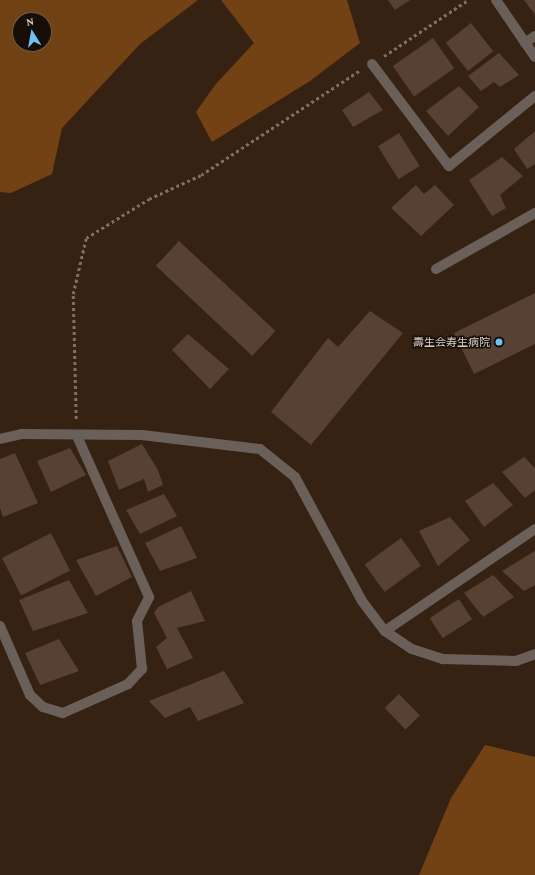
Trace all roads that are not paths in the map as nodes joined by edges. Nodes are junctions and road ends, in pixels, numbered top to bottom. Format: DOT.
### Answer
graph roads {
  1 [pos="496,0"];
  2 [pos="535,36"];
  3 [pos="525,43"];
  4 [pos="535,57"];
  5 [pos="372,64"];
  6 [pos="535,96"];
  7 [pos="535,213"];
  8 [pos="436,269"];
  9 [pos="77,436"];
  10 [pos="0,439"];
  11 [pos="535,529"];
  12 [pos="0,626"];
  13 [pos="385,631"];
  14 [pos="535,654"];
  1 -- 3 [label="street"];
  2 -- 3 [label="street"];
  3 -- 4 [label="street"];
  5 -- 6 [label="street"];
  7 -- 8 [label="street"];
  9 -- 10 [label="street"];
  9 -- 12 [label="street"];
  9 -- 13 [label="street"];
  11 -- 13 [label="street"];
  13 -- 14 [label="street"];
}
